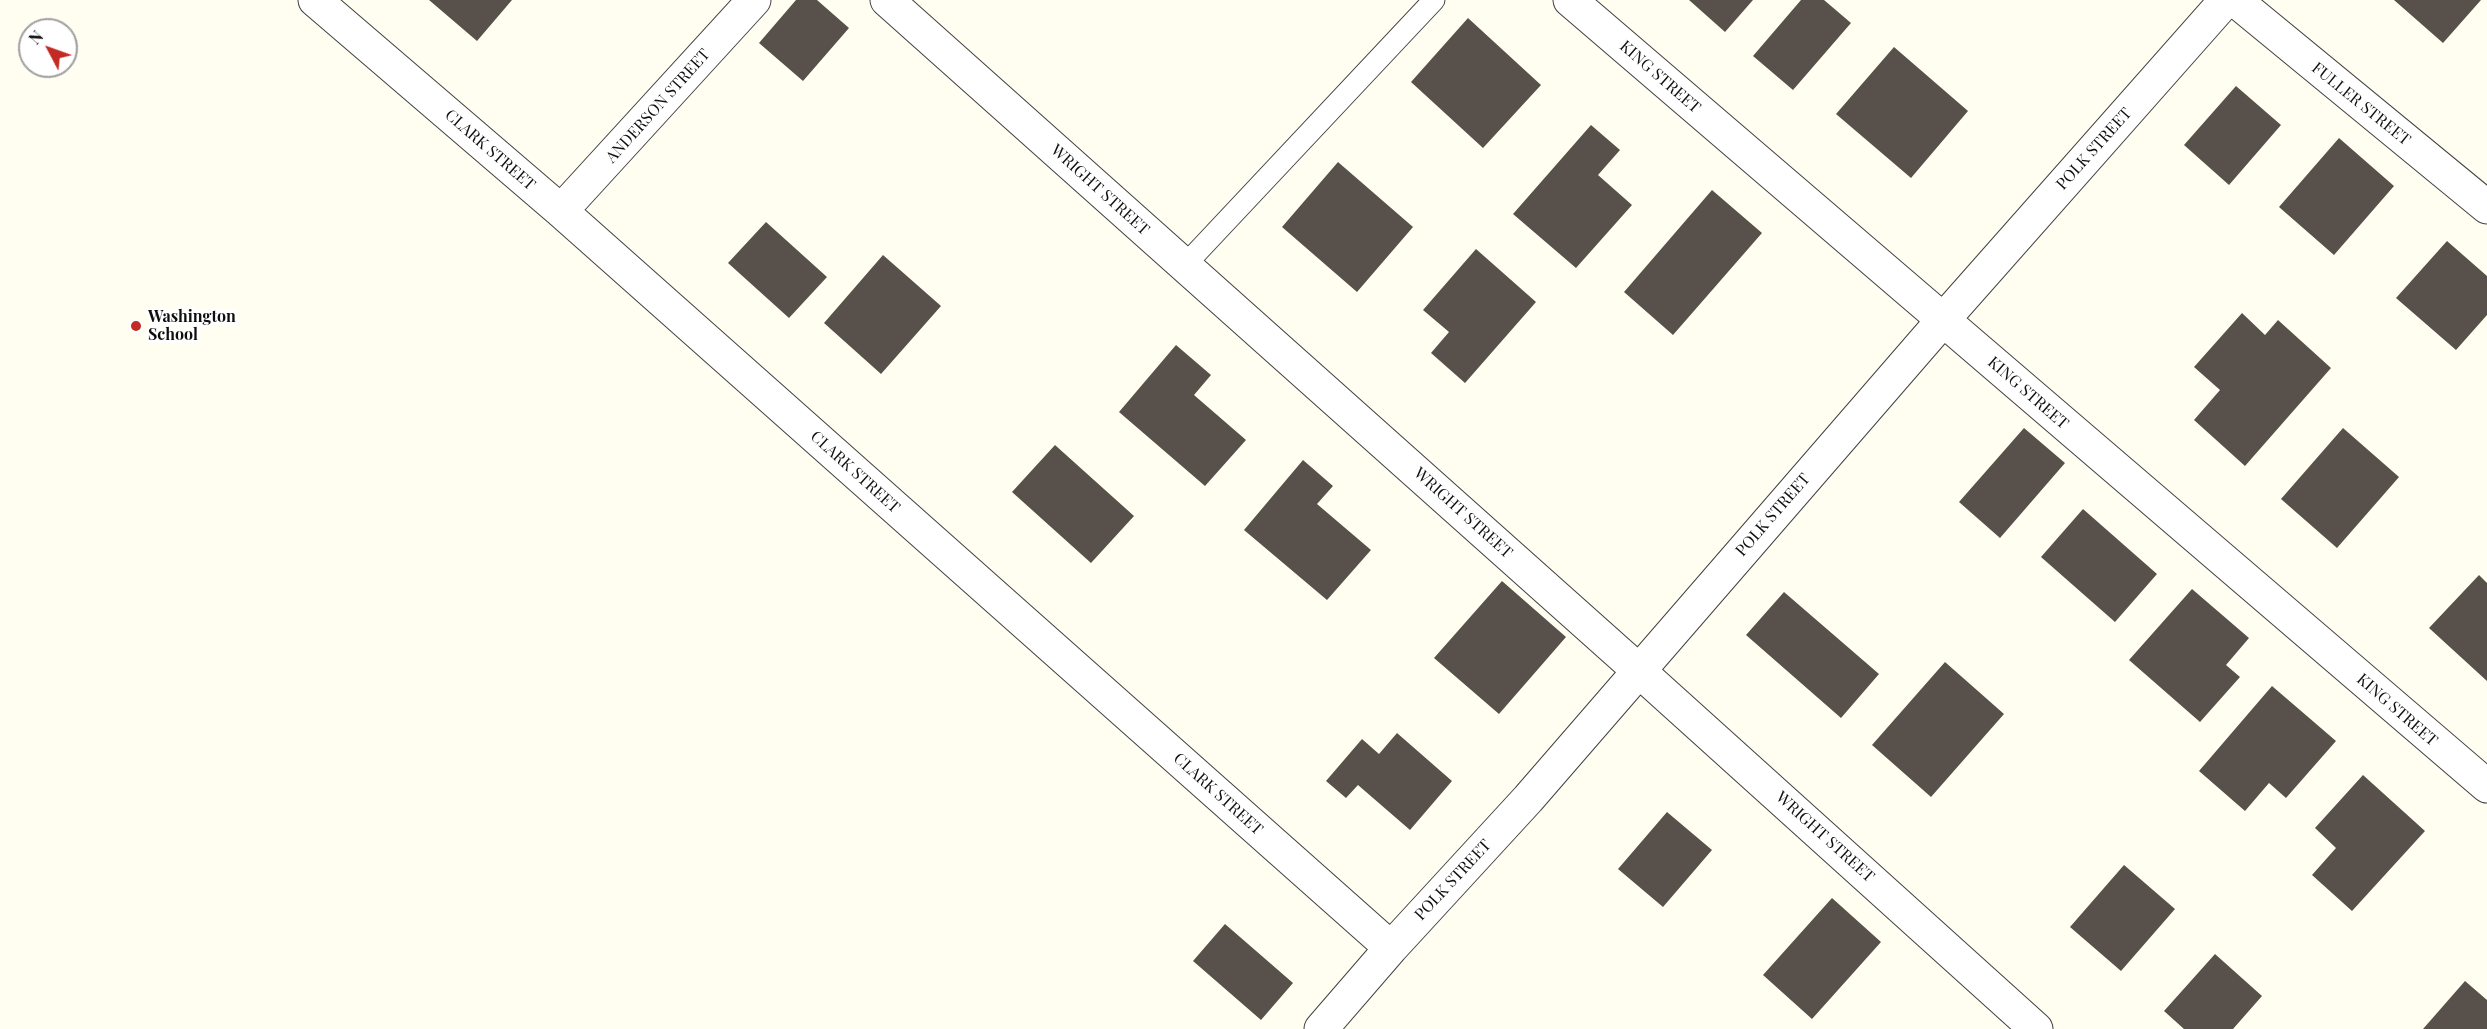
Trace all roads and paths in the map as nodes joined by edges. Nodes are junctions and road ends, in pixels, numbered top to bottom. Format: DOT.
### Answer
graph roads {
  1 [pos="315,0"];
  2 [pos="754,0"];
  3 [pos="886,0"];
  4 [pos="1434,0"];
  5 [pos="1570,0"];
  6 [pos="2226,0"];
  7 [pos="2235,0"];
  8 [pos="2487,207"];
  9 [pos="561,211"];
  10 [pos="1185,265"];
  11 [pos="1942,320"];
  12 [pos="1638,669"];
  13 [pos="2487,786"];
  14 [pos="1391,948"];
  15 [pos="1321,1029"];
  16 [pos="2036,1029"];
  1 -- 9 [label="street, CLARK STREET"];
  2 -- 9 [label="street, ANDERSON STREET"];
  3 -- 10 [label="street, WRIGHT STREET"];
  4 -- 10 [label="lane"];
  5 -- 11 [label="street, KING STREET"];
  6 -- 11 [label="street, POLK STREET"];
  7 -- 8 [label="street, FULLER STREET"];
  9 -- 14 [label="street, CLARK STREET"];
  10 -- 12 [label="street, WRIGHT STREET"];
  11 -- 12 [label="street, POLK STREET"];
  11 -- 13 [label="street, KING STREET"];
  12 -- 14 [label="street, POLK STREET"];
  12 -- 16 [label="street, WRIGHT STREET"];
  14 -- 15 [label="street, POLK STREET"];
}
